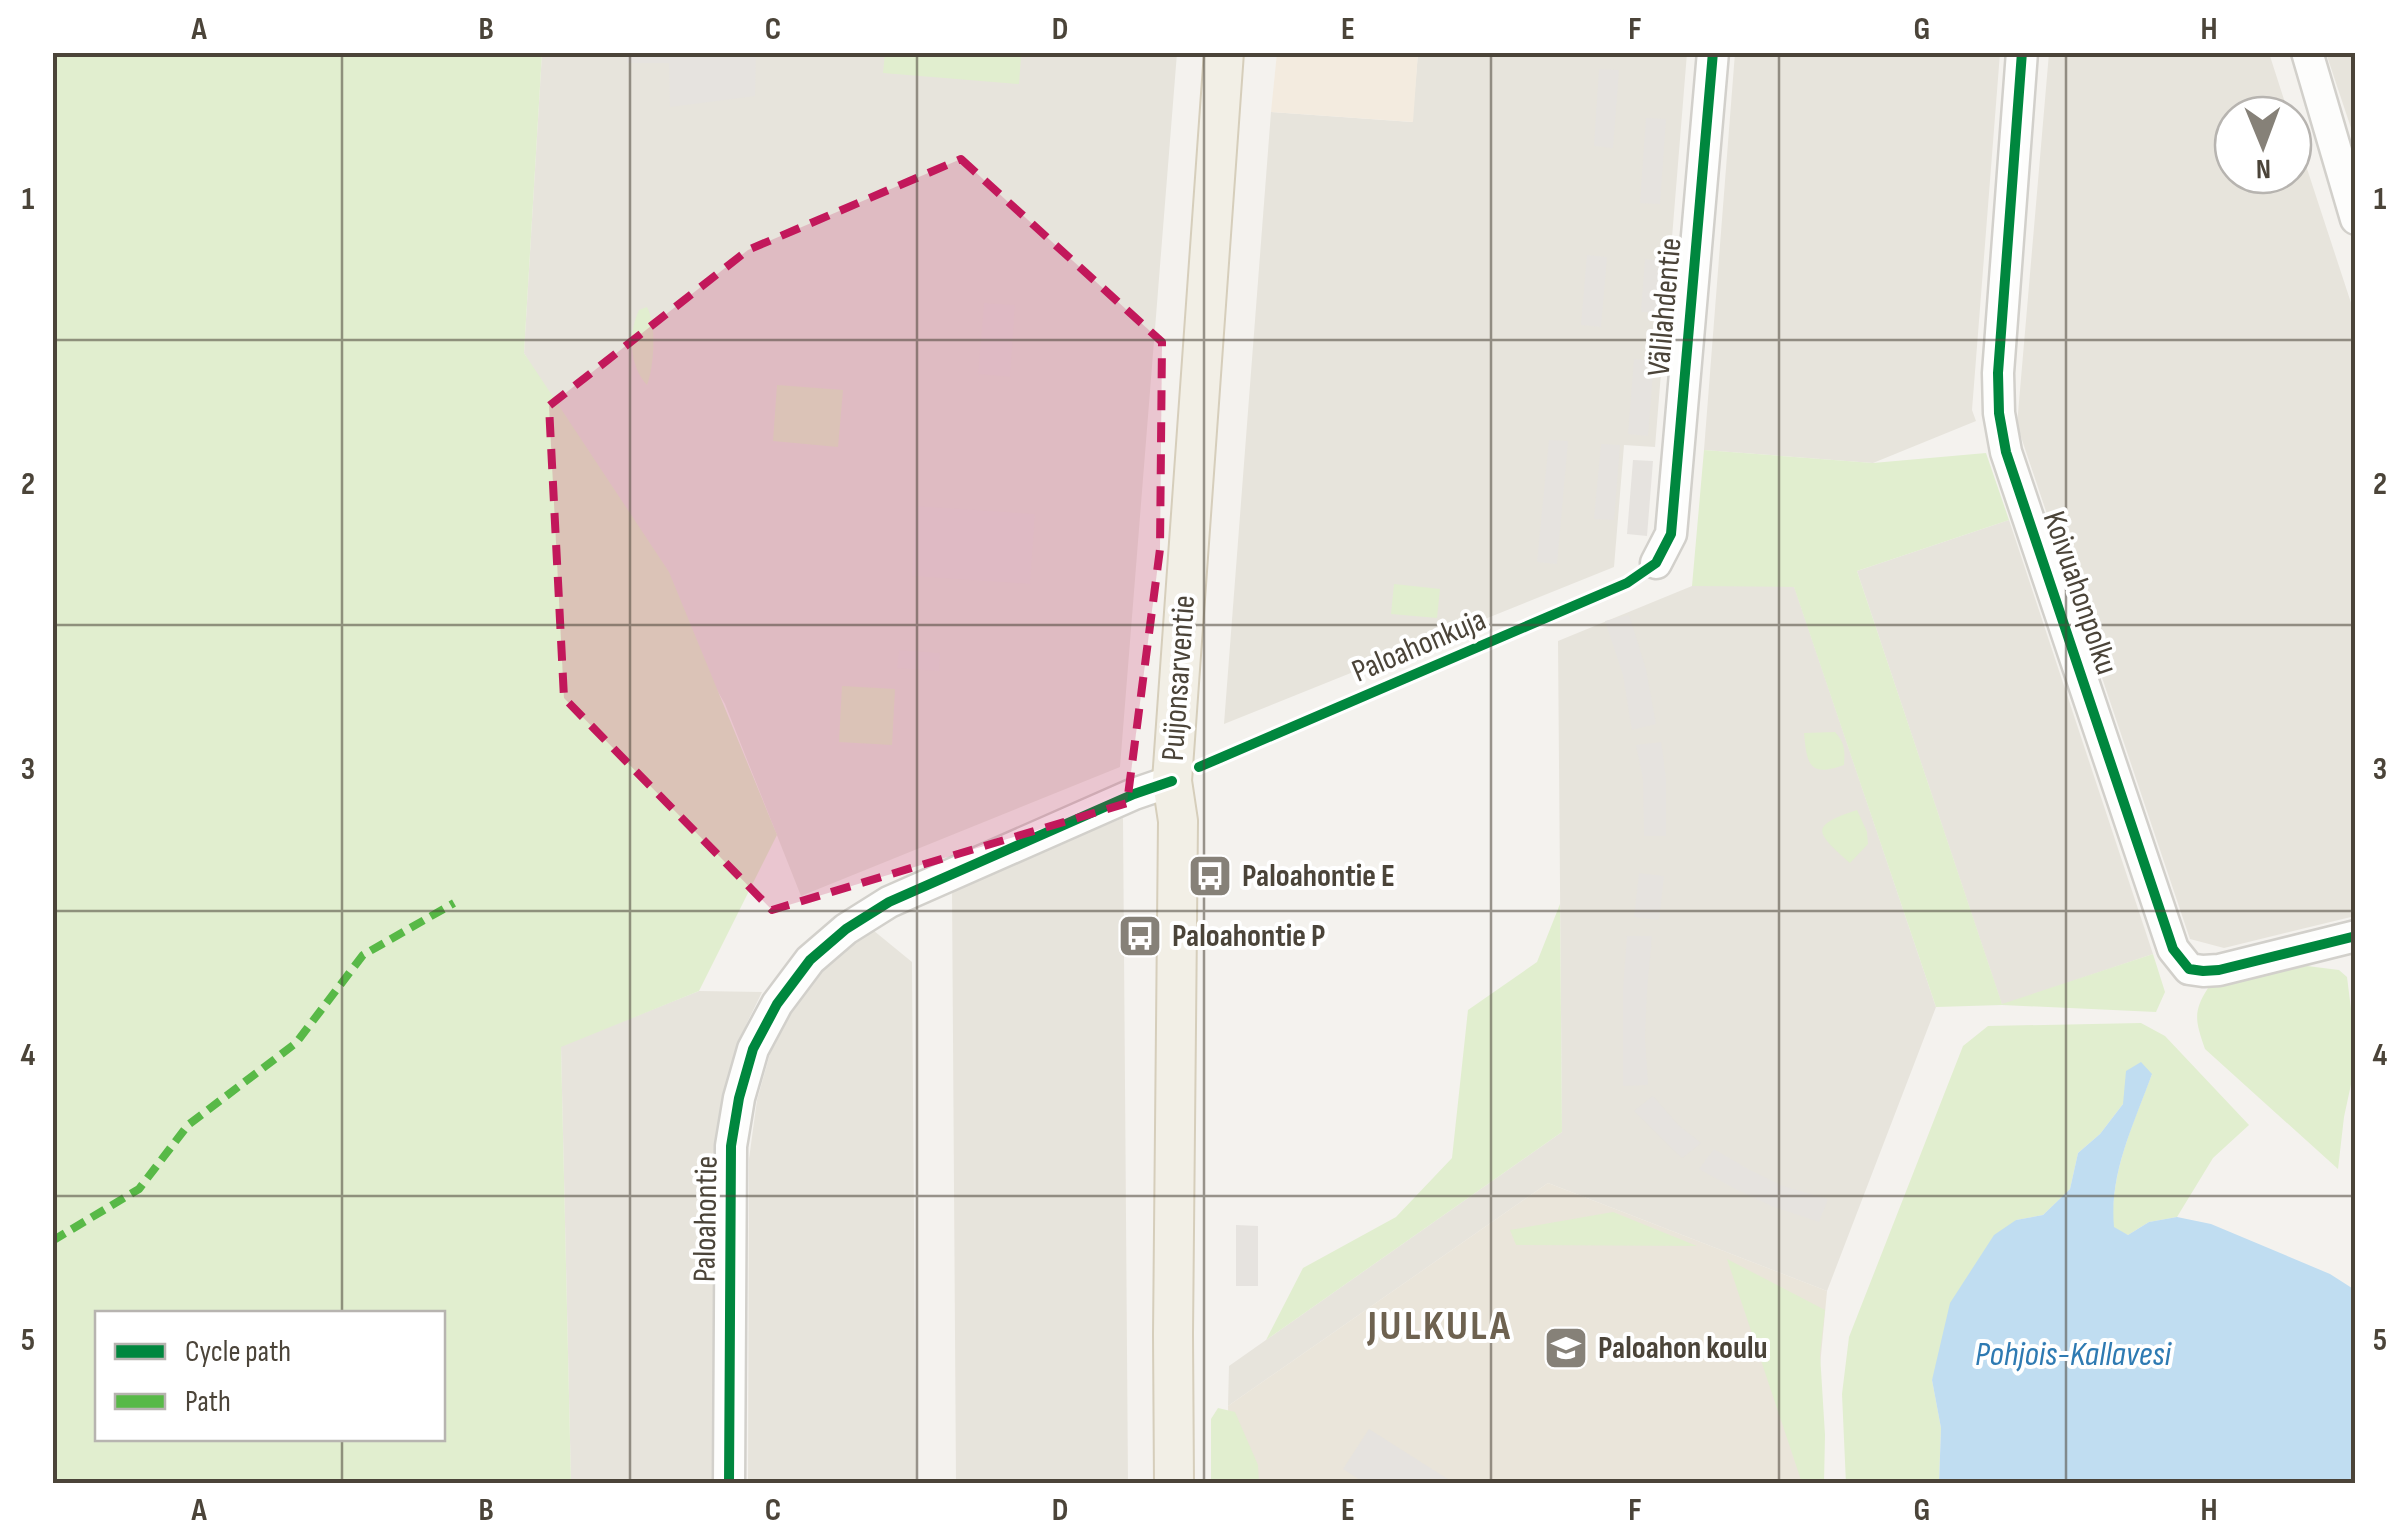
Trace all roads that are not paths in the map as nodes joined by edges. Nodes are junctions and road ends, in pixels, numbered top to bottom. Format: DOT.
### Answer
graph roads {
  1 [pos="1224,52"];
  2 [pos="1712,52"];
  3 [pos="2022,52"];
  4 [pos="2307,52"];
  5 [pos="2356,219"];
  6 [pos="1656,562"];
  7 [pos="1172,781"];
  8 [pos="2353,937"];
  9 [pos="729,1484"];
  10 [pos="1174,1484"];
  1 -- 7 [label="main road, Puijonsarventie"];
  2 -- 6 [label="street, Välilahdentie"];
  3 -- 8 [label="street, Koivuahonpolku"];
  4 -- 5 [label="street"];
  7 -- 9 [label="street, Paloahontie"];
  7 -- 10 [label="main road, Puijonsarventie"];
}
